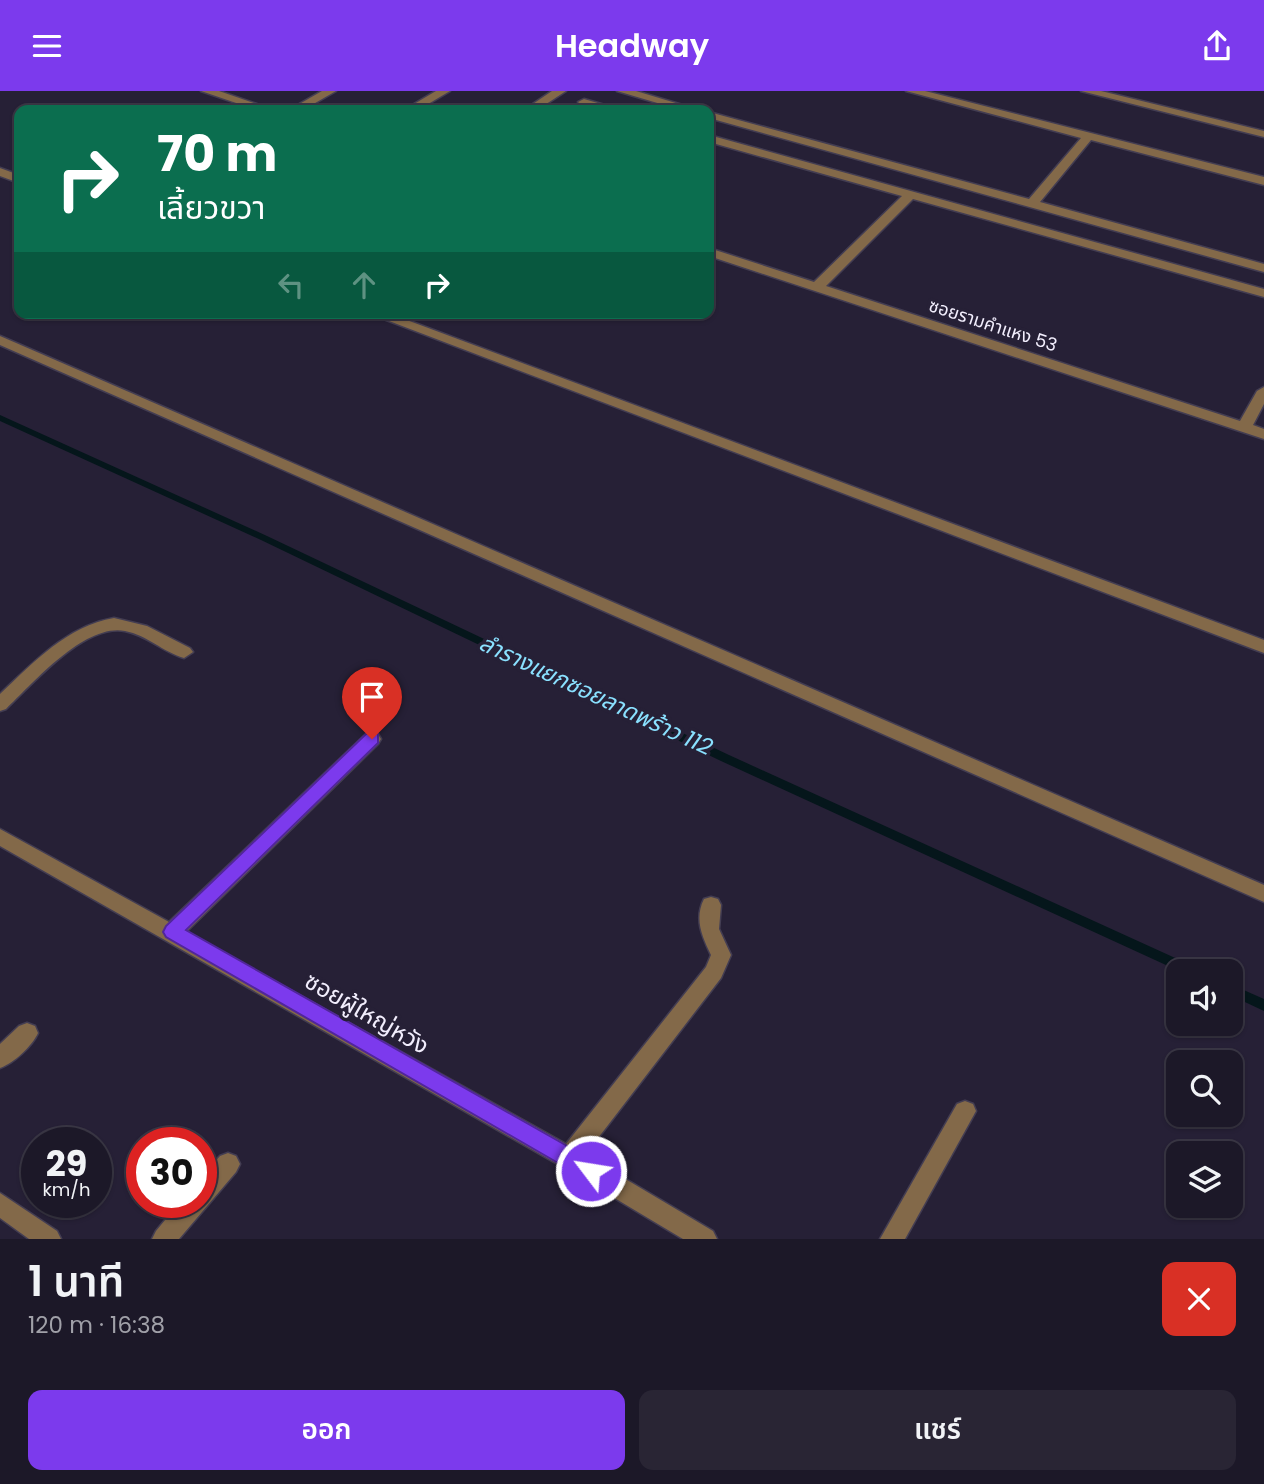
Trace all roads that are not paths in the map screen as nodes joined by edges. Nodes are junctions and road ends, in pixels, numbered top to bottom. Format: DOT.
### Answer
graph roads {
  1 [pos="207,91"];
  2 [pos="330,91"];
  3 [pos="444,91"];
  4 [pos="560,91"];
  5 [pos="624,91"];
  6 [pos="912,91"];
  7 [pos="1087,91"];
  8 [pos="584,102"];
  9 [pos="252,105"];
  10 [pos="304,105"];
  11 [pos="419,105"];
  12 [pos="538,105"];
  13 [pos="594,105"];
  14 [pos="675,105"];
  15 [pos="714,116"];
  16 [pos="1264,134"];
  17 [pos="1089,136"];
  18 [pos="714,139"];
  19 [pos="1264,181"];
  20 [pos="911,195"];
  21 [pos="1032,204"];
  22 [pos="714,254"];
  23 [pos="1264,268"];
  24 [pos="817,287"];
  25 [pos="1264,293"];
  26 [pos="391,319"];
  27 [pos="0,340"];
  28 [pos="1264,391"];
  29 [pos="1244,428"];
  30 [pos="1264,435"];
  31 [pos="1264,647"];
  32 [pos="184,652"];
  33 [pos="0,704"];
  34 [pos="372,739"];
  35 [pos="0,837"];
  36 [pos="1264,894"];
  37 [pos="711,905"];
  38 [pos="172,932"];
  39 [pos="27,1033"];
  40 [pos="0,1058"];
  41 [pos="965,1111"];
  42 [pos="569,1158"];
  43 [pos="228,1164"];
  44 [pos="217,1177"];
  45 [pos="0,1204"];
  46 [pos="182,1218"];
  47 [pos="50,1239"];
  48 [pos="164,1239"];
  49 [pos="705,1239"];
  50 [pos="892,1239"];
  1 -- 9 [label="street"];
  2 -- 10 [label="street"];
  3 -- 11 [label="street"];
  4 -- 12 [label="street"];
  5 -- 14 [label="street"];
  6 -- 17 [label="street"];
  7 -- 16 [label="street"];
  8 -- 13 [label="street"];
  15 -- 21 [label="street"];
  17 -- 19 [label="street"];
  17 -- 21 [label="street"];
  18 -- 20 [label="street"];
  20 -- 24 [label="street"];
  20 -- 25 [label="street"];
  21 -- 23 [label="street"];
  22 -- 24 [label="street, ซอยรามคำแหง 53"];
  24 -- 29 [label="street, ซอยรามคำแหง 53"];
  26 -- 31 [label="street"];
  27 -- 36 [label="street"];
  28 -- 29 [label="street"];
  29 -- 30 [label="street, ซอยรามคำแหง 53"];
  32 -- 33 [label="street"];
  34 -- 38 [label="street"];
  35 -- 38 [label="street, ซอยผู้ใหญ่หวัง"];
  37 -- 42 [label="street"];
  38 -- 42 [label="street, ซอยผู้ใหญ่หวัง"];
  39 -- 40 [label="street"];
  41 -- 50 [label="street"];
  42 -- 49 [label="street, ซอยผู้ใหญ่หวัง"];
  43 -- 44 [label="street"];
  45 -- 47 [label="street"];
  46 -- 48 [label="street"];
}
